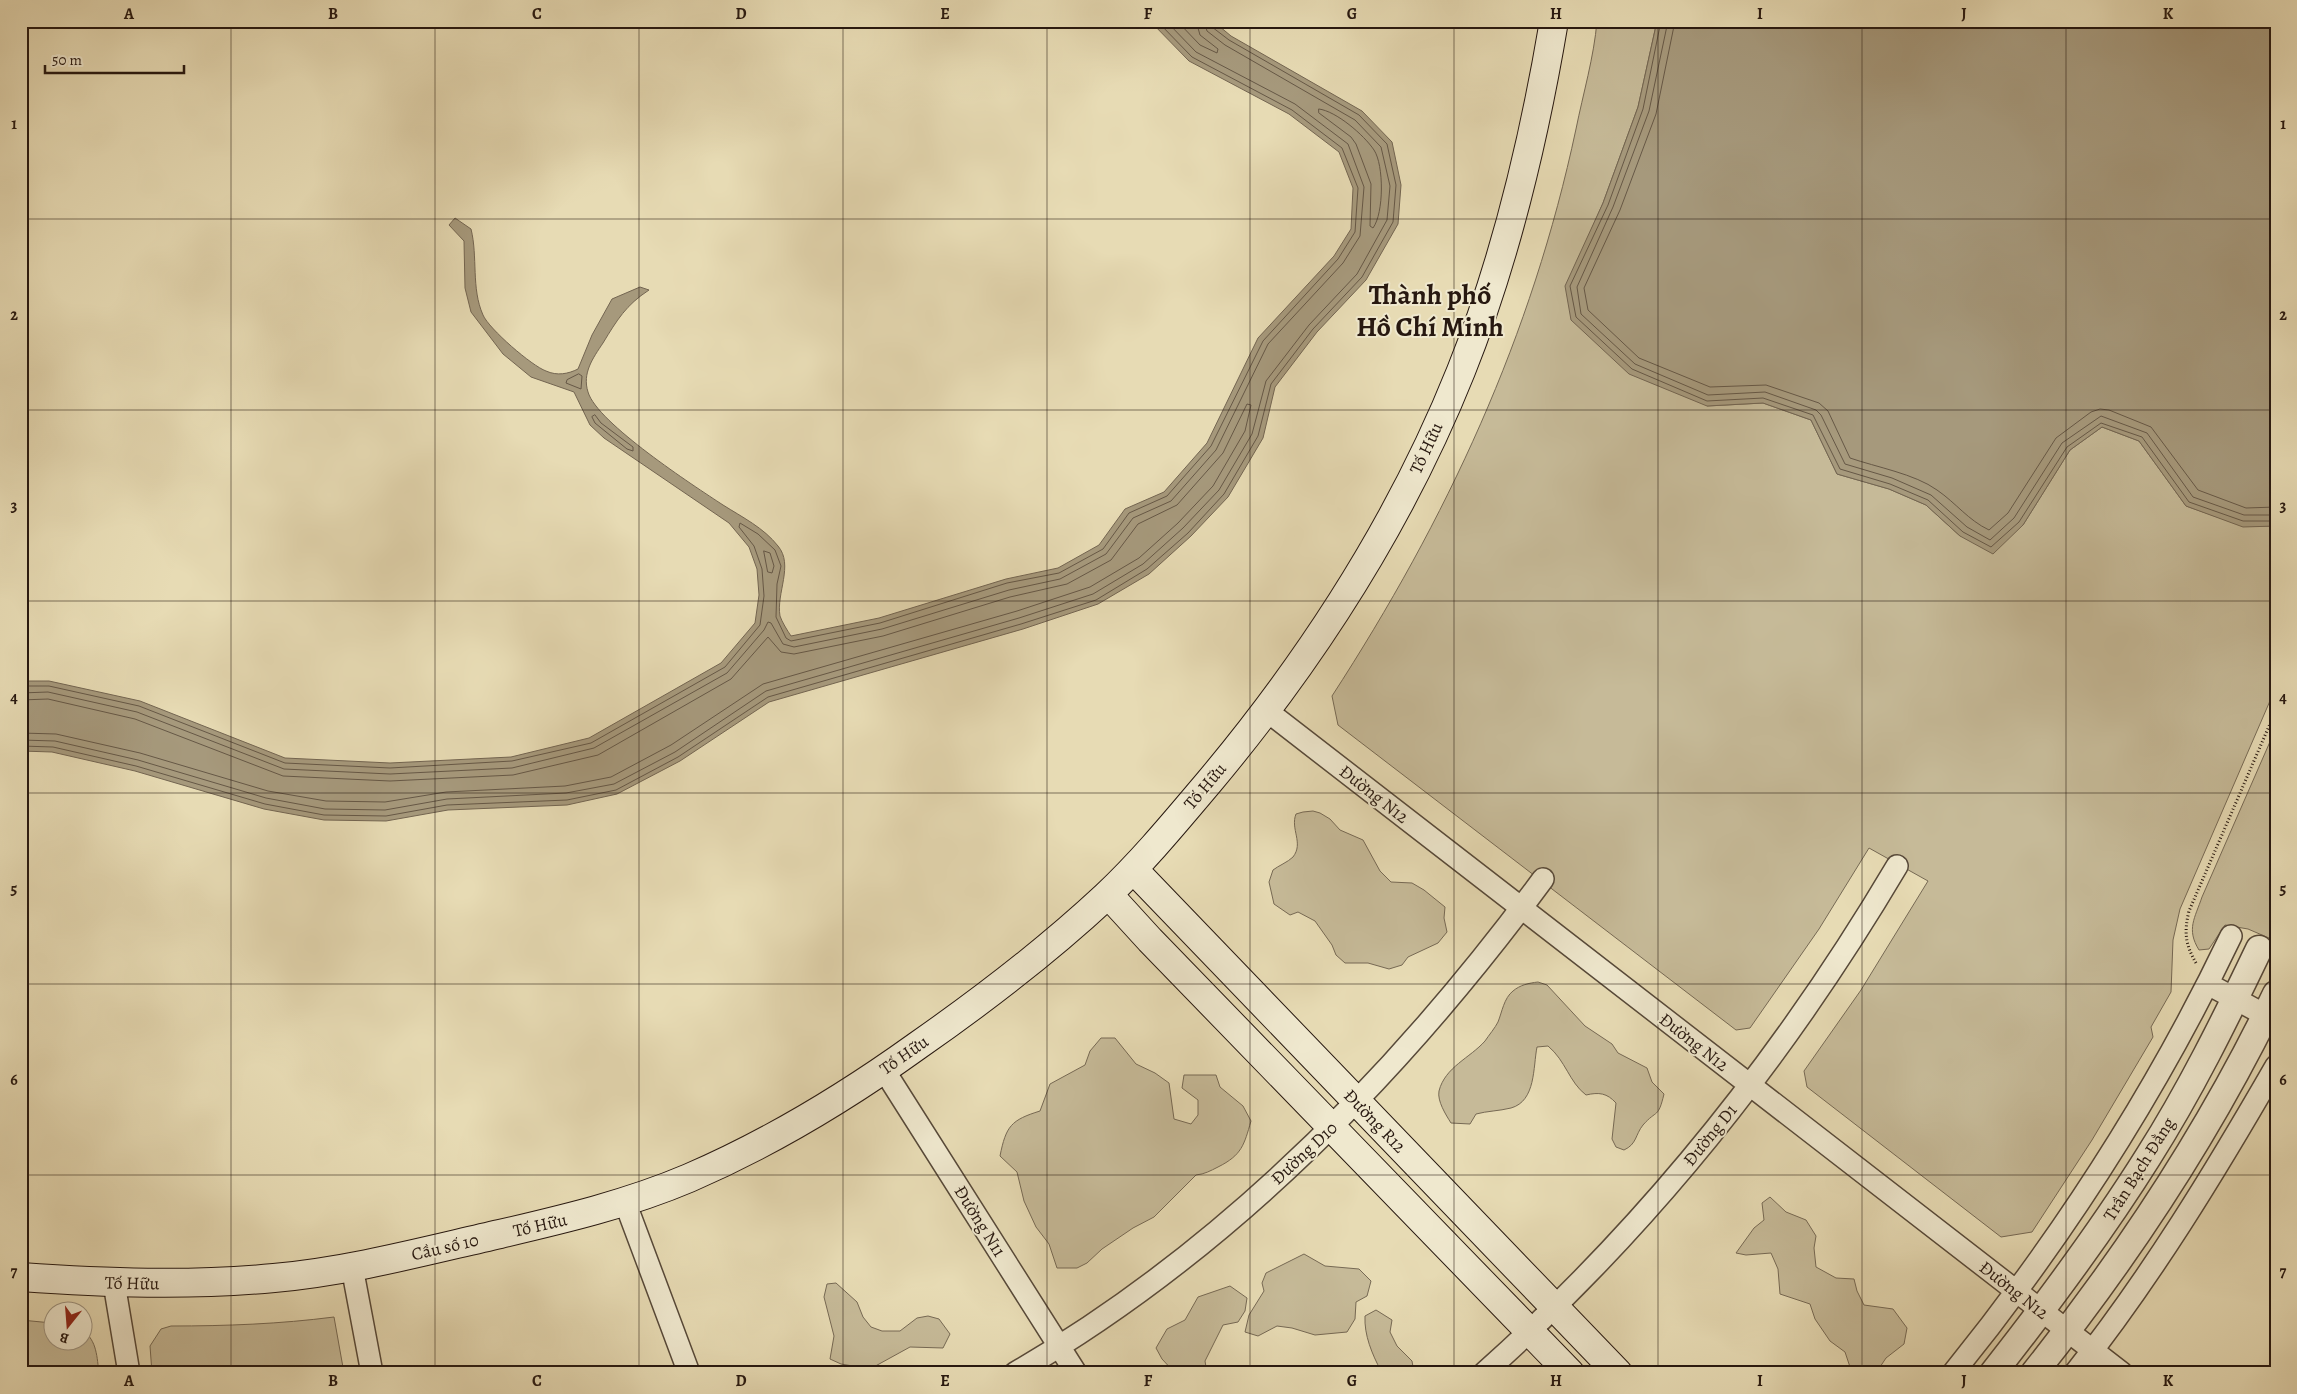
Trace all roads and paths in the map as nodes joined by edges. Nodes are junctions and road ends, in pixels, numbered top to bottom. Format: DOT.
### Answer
graph roads {
  1 [pos="1554,21"];
  2 [pos="2276,710"];
  3 [pos="1267,711"];
  4 [pos="1897,866"];
  5 [pos="1133,869"];
  6 [pos="1543,879"];
  7 [pos="1108,894"];
  8 [pos="1522,908"];
  9 [pos="2231,936"];
  10 [pos="2259,949"];
  11 [pos="2208,984"];
  12 [pos="2235,998"];
  13 [pos="2272,1010"];
  14 [pos="2276,1066"];
  15 [pos="884,1070"];
  16 [pos="1750,1086"];
  17 [pos="1357,1102"];
  18 [pos="1332,1127"];
  19 [pos="626,1202"];
  20 [pos="499,1234"];
  21 [pos="392,1260"];
  22 [pos="352,1267"];
  23 [pos="21,1277"];
  24 [pos="114,1283"];
  25 [pos="2016,1292"];
  26 [pos="1554,1307"];
  27 [pos="2042,1311"];
  28 [pos="1529,1331"];
  29 [pos="2067,1331"];
  30 [pos="1059,1347"];
  31 [pos="2093,1350"];
  32 [pos="129,1373"];
  33 [pos="372,1373"];
  34 [pos="689,1373"];
  35 [pos="1015,1373"];
  36 [pos="1076,1373"];
  37 [pos="1484,1373"];
  38 [pos="1570,1373"];
  39 [pos="1618,1373"];
  40 [pos="1952,1373"];
  41 [pos="1993,1373"];
  42 [pos="2034,1373"];
  43 [pos="2075,1373"];
  44 [pos="2122,1373"];
  1 -- 3 [label="main road, Tố Hữu"];
  2 -- 11 [label="path"];
  3 -- 5 [label="main road, Tố Hữu"];
  3 -- 8 [label="street, Đường N12"];
  4 -- 16 [label="street, Đường D1"];
  5 -- 7 [label="main road, Tố Hữu"];
  5 -- 17 [label="main road, Đường R12"];
  6 -- 8 [label="street, Đường D10"];
  7 -- 15 [label="main road, Tố Hữu"];
  7 -- 18 [label="main road, Đường R12"];
  8 -- 16 [label="street, Đường N12"];
  8 -- 17 [label="street, Đường D10"];
  9 -- 11 [label="street"];
  10 -- 12 [label="street, Trần Bạch Đằng"];
  11 -- 12 [label="street"];
  11 -- 25 [label="street"];
  12 -- 13 [label="street"];
  12 -- 27 [label="street, Trần Bạch Đằng"];
  13 -- 29 [label="street, Trần Bạch Đằng"];
  14 -- 31 [label="street"];
  15 -- 19 [label="main road, Tố Hữu"];
  15 -- 30 [label="street, Đường N11"];
  16 -- 25 [label="street, Đường N12"];
  16 -- 26 [label="street, Đường D1"];
  17 -- 18 [label="street, Đường D10"];
  17 -- 26 [label="main road, Đường R12"];
  18 -- 28 [label="main road, Đường R12"];
  18 -- 30 [label="street, Đường D10"];
  19 -- 20 [label="main road, Tố Hữu"];
  19 -- 34 [label="street"];
  20 -- 21 [label="main road, Cầu số 10"];
  21 -- 22 [label="main road, Tố Hữu"];
  22 -- 24 [label="main road, Tố Hữu"];
  22 -- 33 [label="street"];
  23 -- 24 [label="main road, Tố Hữu"];
  24 -- 32 [label="street"];
  25 -- 27 [label="street, Đường N12"];
  25 -- 40 [label="street"];
  26 -- 28 [label="street, Đường D1"];
  26 -- 39 [label="main road, Đường R12"];
  27 -- 29 [label="street, Đường N12"];
  27 -- 41 [label="street, Trần Bạch Đằng"];
  28 -- 37 [label="street, Đường D1"];
  28 -- 38 [label="main road, Đường R12"];
  29 -- 31 [label="street, Đường N12"];
  29 -- 42 [label="street, Trần Bạch Đằng"];
  30 -- 35 [label="street, Đường D10"];
  30 -- 36 [label="street, Đường N11"];
  31 -- 43 [label="street"];
  31 -- 44 [label="street, Đường N12"];
}
